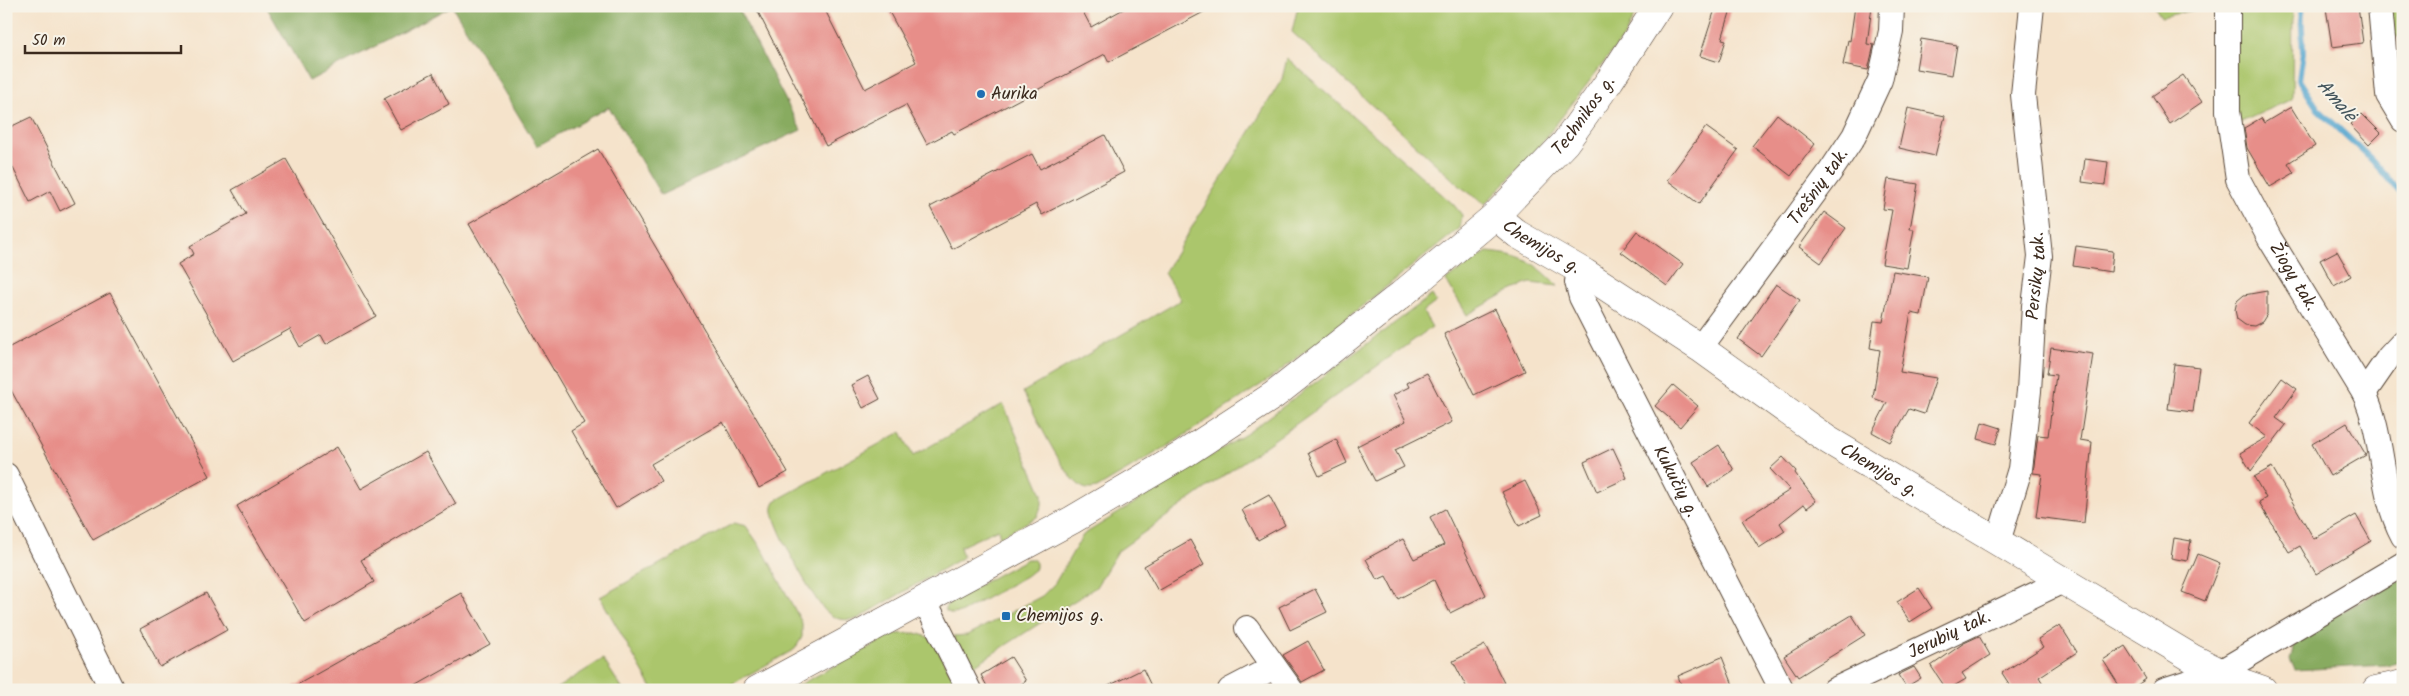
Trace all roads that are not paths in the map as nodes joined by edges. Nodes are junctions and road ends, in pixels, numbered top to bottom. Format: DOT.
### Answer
graph roads {
  1 [pos="1658,6"];
  2 [pos="1892,6"];
  3 [pos="2032,6"];
  4 [pos="2228,6"];
  5 [pos="2380,6"];
  6 [pos="2403,120"];
  7 [pos="1495,216"];
  8 [pos="1584,273"];
  9 [pos="2403,342"];
  10 [pos="1700,348"];
  11 [pos="2364,393"];
  12 [pos="6,475"];
  13 [pos="2403,536"];
  14 [pos="1998,542"];
  15 [pos="2403,564"];
  16 [pos="2063,581"];
  17 [pos="924,599"];
  18 [pos="1246,628"];
  19 [pos="1274,667"];
  20 [pos="2220,672"];
  21 [pos="2403,684"];
  22 [pos="112,690"];
  23 [pos="757,690"];
  24 [pos="969,690"];
  25 [pos="1230,690"];
  26 [pos="1291,690"];
  27 [pos="1782,690"];
  28 [pos="1834,690"];
  29 [pos="2164,690"];
  30 [pos="2263,690"];
  31 [pos="2376,690"];
  1 -- 7 [label="main road, Technikos g."];
  2 -- 10 [label="street, Trešnių tak."];
  3 -- 14 [label="street, Persikų tak."];
  4 -- 11 [label="street, Žiogų tak."];
  5 -- 6 [label="street"];
  7 -- 8 [label="main road, Chemijos g."];
  7 -- 17 [label="main road, Chemijos g."];
  8 -- 10 [label="main road, Chemijos g."];
  8 -- 27 [label="street, Kukučių g."];
  9 -- 11 [label="street"];
  10 -- 14 [label="main road, Chemijos g."];
  11 -- 13 [label="street, Žiogų tak."];
  12 -- 22 [label="street"];
  14 -- 16 [label="main road, Chemijos g."];
  15 -- 20 [label="street"];
  16 -- 20 [label="main road, Chemijos g."];
  16 -- 28 [label="street, Jerubių tak."];
  17 -- 23 [label="main road, Chemijos g."];
  17 -- 24 [label="street"];
  18 -- 19 [label="street"];
  19 -- 25 [label="street"];
  19 -- 26 [label="street"];
  20 -- 29 [label="street"];
  20 -- 30 [label="main road, Chemijos g."];
  21 -- 31 [label="main road"];
}
